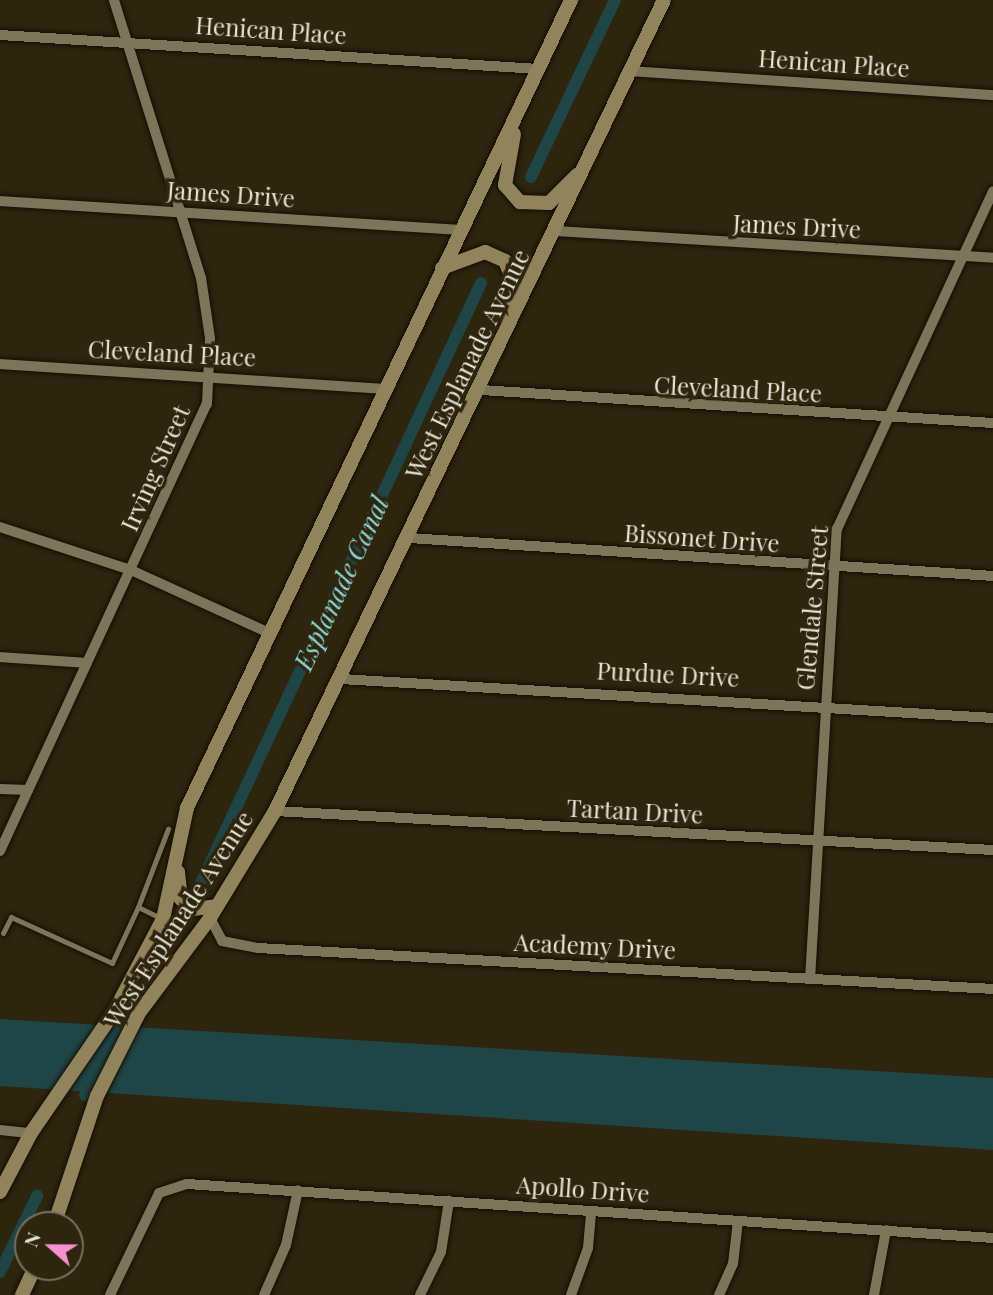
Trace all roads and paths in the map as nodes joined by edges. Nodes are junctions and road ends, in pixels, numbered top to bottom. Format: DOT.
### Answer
graph roads {
  1 [pos="114,0"];
  2 [pos="571,0"];
  3 [pos="664,0"];
  4 [pos="0,35"];
  5 [pos="123,41"];
  6 [pos="539,69"];
  7 [pos="631,71"];
  8 [pos="993,95"];
  9 [pos="522,106"];
  10 [pos="591,158"];
  11 [pos="993,191"];
  12 [pos="0,201"];
  13 [pos="181,211"];
  14 [pos="460,230"];
  15 [pos="557,231"];
  16 [pos="962,257"];
  17 [pos="993,258"];
  18 [pos="442,268"];
  19 [pos="507,334"];
  20 [pos="0,364"];
  21 [pos="208,377"];
  22 [pos="384,390"];
  23 [pos="481,390"];
  24 [pos="888,418"];
  25 [pos="993,423"];
  26 [pos="0,527"];
  27 [pos="409,538"];
  28 [pos="833,568"];
  29 [pos="131,570"];
  30 [pos="993,576"];
  31 [pos="269,633"];
  32 [pos="0,657"];
  33 [pos="87,663"];
  34 [pos="341,679"];
  35 [pos="824,704"];
  36 [pos="993,718"];
  37 [pos="0,789"];
  38 [pos="29,790"];
  39 [pos="275,811"];
  40 [pos="168,829"];
  41 [pos="817,843"];
  42 [pos="993,850"];
  43 [pos="0,852"];
  44 [pos="176,857"];
  45 [pos="138,907"];
  46 [pos="214,912"];
  47 [pos="163,919"];
  48 [pos="3,933"];
  49 [pos="810,979"];
  50 [pos="993,989"];
  51 [pos="0,1130"];
  52 [pos="31,1133"];
  53 [pos="298,1190"];
  54 [pos="0,1192"];
  55 [pos="449,1201"];
  56 [pos="59,1211"];
  57 [pos="591,1211"];
  58 [pos="738,1221"];
  59 [pos="886,1230"];
  60 [pos="993,1238"];
  61 [pos="110,1295"];
  62 [pos="264,1295"];
  63 [pos="420,1295"];
  64 [pos="571,1295"];
  65 [pos="719,1295"];
  66 [pos="874,1295"];
  1 -- 5 [label="street, Irving Street"];
  2 -- 6 [label="main road, West Esplanade Avenue"];
  3 -- 7 [label="main road, West Esplanade Avenue"];
  4 -- 5 [label="street, Henican Place"];
  5 -- 6 [label="street, Henican Place"];
  5 -- 13 [label="street, Irving Street"];
  6 -- 9 [label="main road, West Esplanade Avenue"];
  7 -- 8 [label="street, Henican Place"];
  7 -- 10 [label="main road, West Esplanade Avenue"];
  9 -- 10 [label="main road"];
  9 -- 14 [label="main road, West Esplanade Avenue"];
  10 -- 15 [label="main road, West Esplanade Avenue"];
  11 -- 16 [label="street, Glendale Street"];
  12 -- 13 [label="street, James Drive"];
  13 -- 14 [label="street, James Drive"];
  13 -- 21 [label="street, Irving Street"];
  14 -- 18 [label="main road, West Esplanade Avenue"];
  15 -- 16 [label="street, James Drive"];
  15 -- 19 [label="main road, West Esplanade Avenue"];
  16 -- 17 [label="street, James Drive"];
  16 -- 24 [label="street, Glendale Street"];
  18 -- 19 [label="main road"];
  18 -- 22 [label="main road, West Esplanade Avenue"];
  19 -- 23 [label="main road, West Esplanade Avenue"];
  20 -- 21 [label="street, Cleveland Place"];
  21 -- 22 [label="street, Cleveland Place"];
  21 -- 29 [label="street, Irving Street"];
  22 -- 31 [label="main road, West Esplanade Avenue"];
  23 -- 24 [label="street, Cleveland Place"];
  23 -- 27 [label="main road, West Esplanade Avenue"];
  24 -- 25 [label="street, Cleveland Place"];
  24 -- 28 [label="street, Glendale Street"];
  26 -- 29 [label="street"];
  27 -- 28 [label="street, Bissonet Drive"];
  27 -- 34 [label="main road, West Esplanade Avenue"];
  28 -- 30 [label="street, Bissonet Drive"];
  28 -- 35 [label="street, Glendale Street"];
  29 -- 31 [label="street"];
  29 -- 33 [label="street, Irving Street"];
  31 -- 44 [label="main road, West Esplanade Avenue"];
  32 -- 33 [label="street"];
  33 -- 38 [label="street, Irving Street"];
  34 -- 35 [label="street, Purdue Drive"];
  34 -- 39 [label="main road, West Esplanade Avenue"];
  35 -- 36 [label="street, Purdue Drive"];
  35 -- 41 [label="street, Glendale Street"];
  37 -- 38 [label="street"];
  38 -- 43 [label="street, Irving Street"];
  39 -- 41 [label="street, Tartan Drive"];
  39 -- 46 [label="main road, West Esplanade Avenue"];
  40 -- 45 [label="lane"];
  41 -- 42 [label="street, Tartan Drive"];
  41 -- 49 [label="street, Glendale Street"];
  44 -- 46 [label="main road"];
  44 -- 47 [label="main road, West Esplanade Avenue"];
  45 -- 47 [label="lane"];
  45 -- 48 [label="lane"];
  46 -- 49 [label="street, Academy Drive"];
  46 -- 56 [label="main road, West Esplanade Avenue"];
  47 -- 52 [label="main road, West Esplanade Avenue"];
  49 -- 50 [label="street, Academy Drive"];
  51 -- 52 [label="street"];
  52 -- 54 [label="main road, West Esplanade Avenue"];
  53 -- 55 [label="street, Apollo Drive"];
  53 -- 61 [label="street, Apollo Drive"];
  53 -- 62 [label="street"];
  55 -- 57 [label="street, Apollo Drive"];
  55 -- 63 [label="street"];
  57 -- 58 [label="street, Apollo Drive"];
  57 -- 64 [label="street"];
  58 -- 59 [label="street, Apollo Drive"];
  58 -- 65 [label="street"];
  59 -- 60 [label="street, Apollo Drive"];
  59 -- 66 [label="street"];
}
